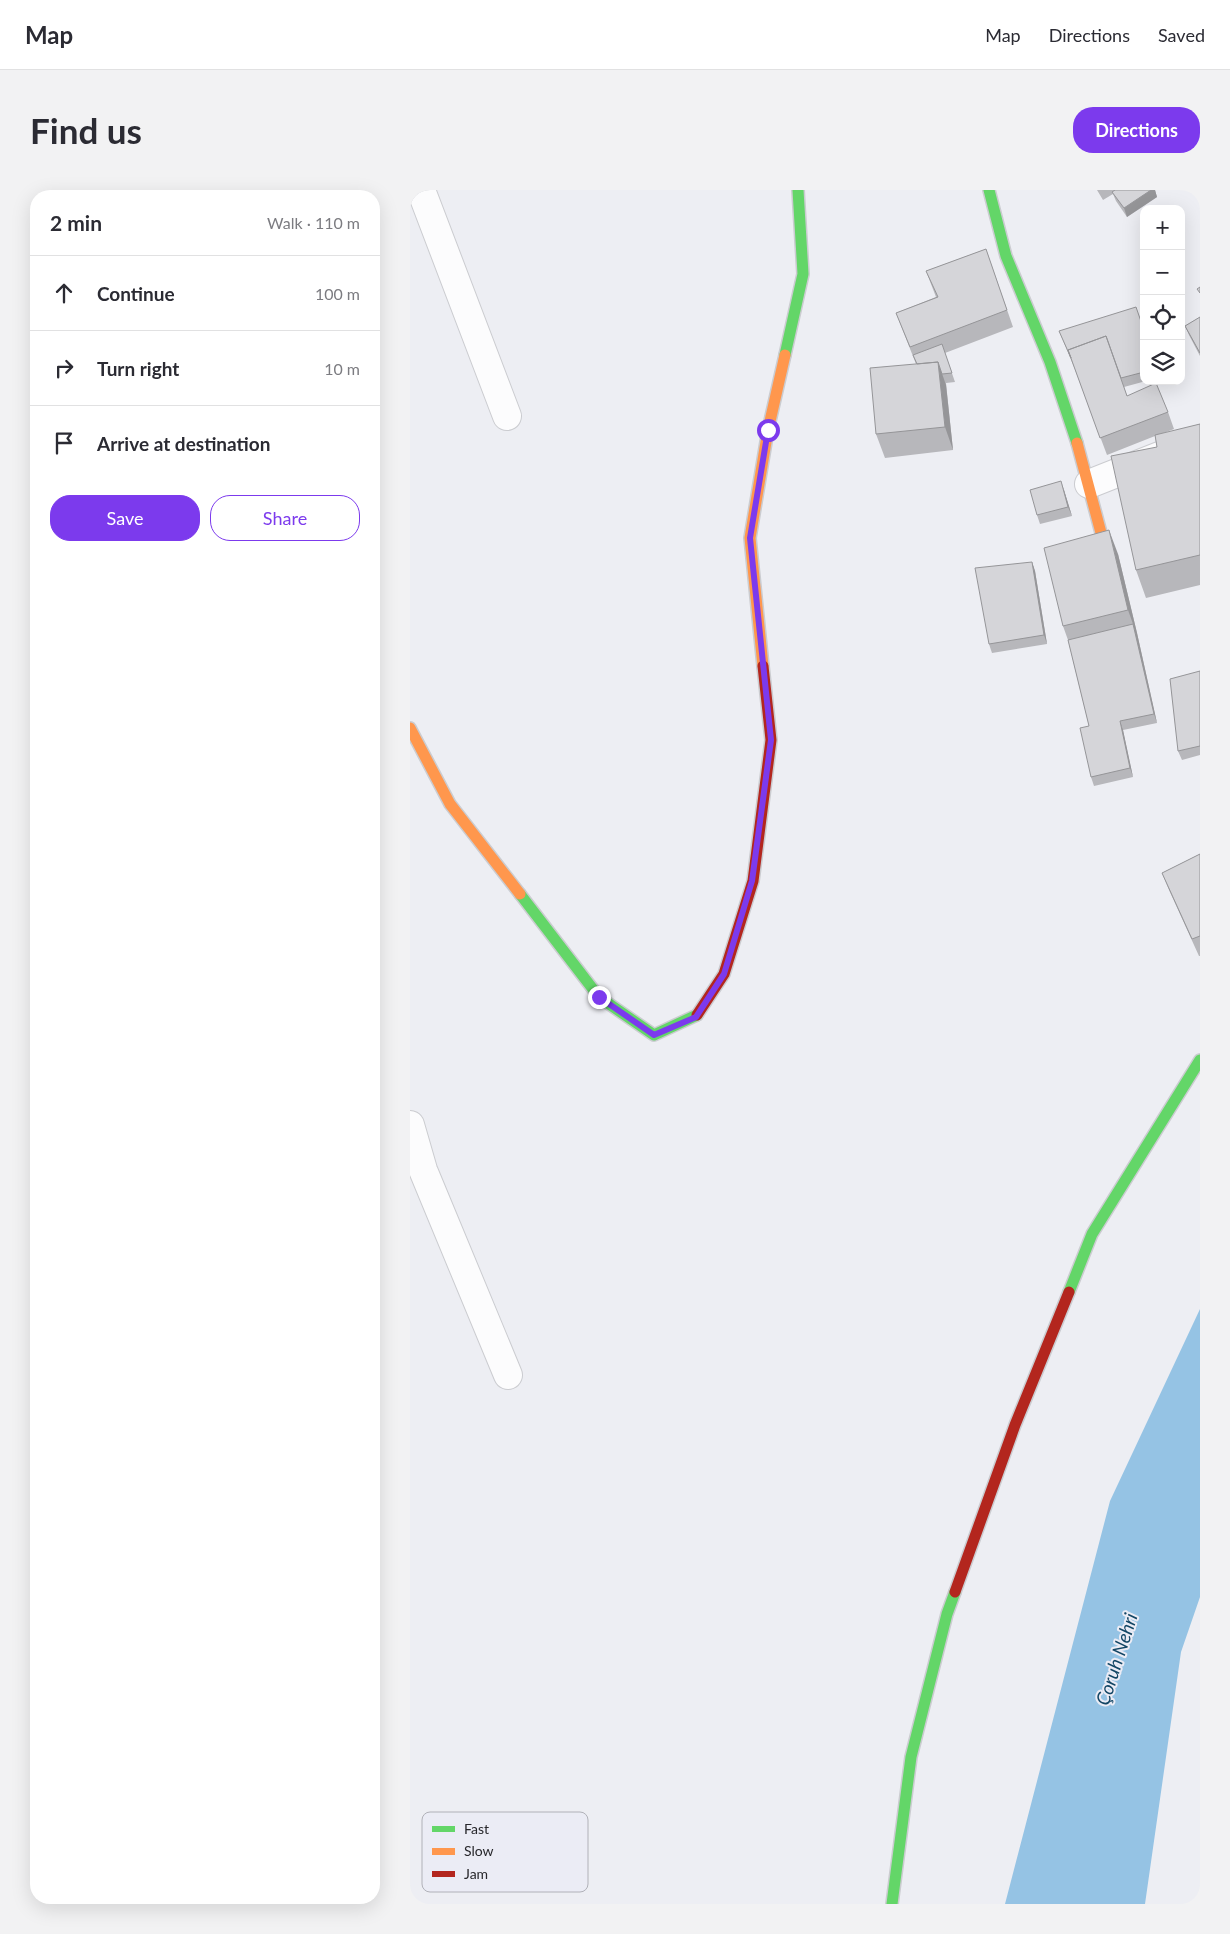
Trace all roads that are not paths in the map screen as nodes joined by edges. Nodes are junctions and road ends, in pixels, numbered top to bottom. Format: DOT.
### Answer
graph roads {
  1 [pos="422,190"];
  2 [pos="798,190"];
  3 [pos="989,190"];
  4 [pos="507,416"];
  5 [pos="1200,440"];
  6 [pos="1089,484"];
  7 [pos="1104,544"];
  8 [pos="410,728"];
  9 [pos="1200,1060"];
  10 [pos="410,1125"];
  11 [pos="508,1375"];
  12 [pos="892,1904"];
  1 -- 4 [label="street"];
  2 -- 8 [label="street"];
  3 -- 6 [label="street"];
  5 -- 6 [label="street"];
  6 -- 7 [label="street"];
  9 -- 12 [label="street"];
  10 -- 11 [label="street"];
}
